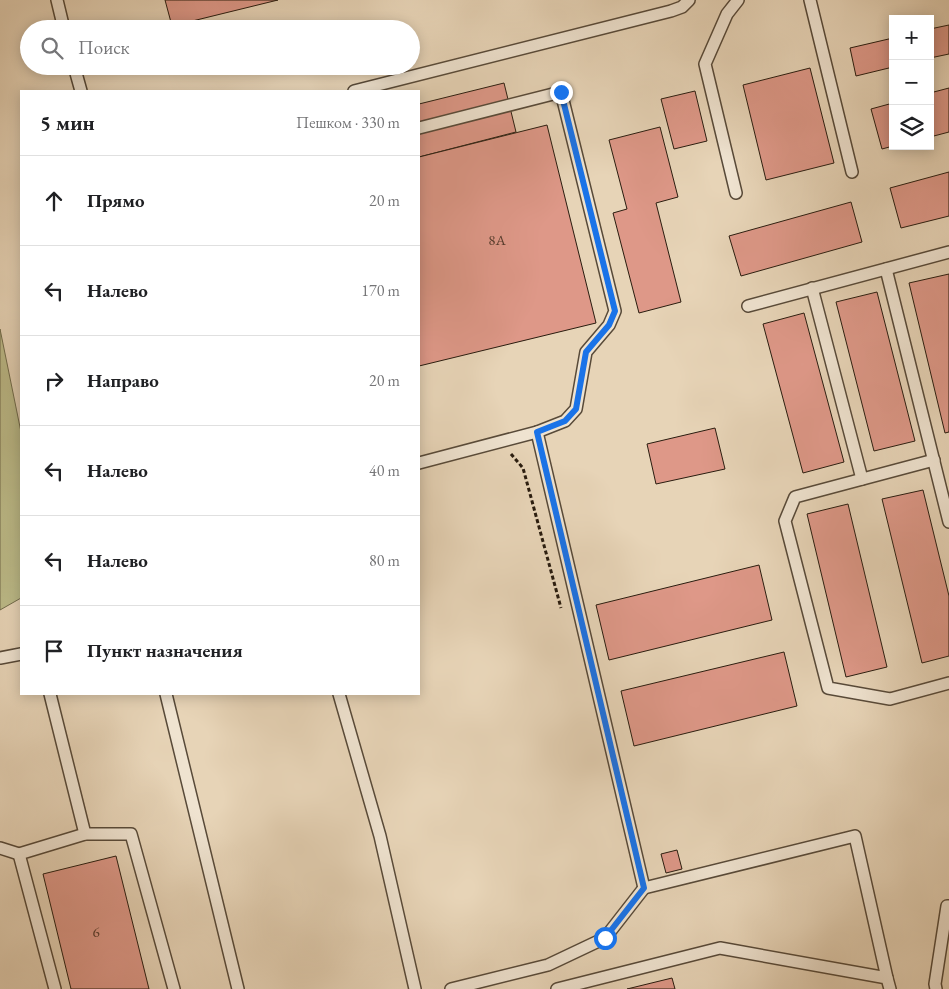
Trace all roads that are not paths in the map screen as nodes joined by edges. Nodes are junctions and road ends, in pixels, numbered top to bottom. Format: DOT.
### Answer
graph roads {
  1 [pos="57,0"];
  2 [pos="689,0"];
  3 [pos="738,0"];
  4 [pos="810,0"];
  5 [pos="62,20"];
  6 [pos="420,74"];
  7 [pos="77,75"];
  8 [pos="417,75"];
  9 [pos="81,90"];
  10 [pos="358,90"];
  11 [pos="420,128"];
  12 [pos="852,172"];
  13 [pos="736,193"];
  14 [pos="949,252"];
  15 [pos="886,268"];
  16 [pos="812,288"];
  17 [pos="748,306"];
  18 [pos="537,432"];
  19 [pos="934,460"];
  20 [pos="420,463"];
  21 [pos="862,479"];
  22 [pos="949,522"];
  23 [pos="20,654"];
  24 [pos="0,658"];
  25 [pos="949,683"];
  26 [pos="50,695"];
  27 [pos="166,695"];
  28 [pos="339,695"];
  29 [pos="85,834"];
  30 [pos="0,848"];
  31 [pos="19,854"];
  32 [pos="644,888"];
  33 [pos="949,906"];
  34 [pos="889,984"];
  35 [pos="54,989"];
  36 [pos="174,989"];
  37 [pos="238,989"];
  38 [pos="415,989"];
  39 [pos="451,989"];
  40 [pos="557,989"];
  41 [pos="936,989"];
  1 -- 5 [label="lane"];
  2 -- 6 [label="lane"];
  3 -- 13 [label="lane"];
  4 -- 12 [label="lane"];
  7 -- 9 [label="lane"];
  8 -- 10 [label="lane"];
  11 -- 18 [label="lane"];
  14 -- 15 [label="lane"];
  15 -- 16 [label="lane"];
  15 -- 19 [label="lane"];
  16 -- 17 [label="lane"];
  16 -- 21 [label="lane"];
  18 -- 20 [label="lane"];
  18 -- 32 [label="lane"];
  19 -- 21 [label="lane"];
  19 -- 22 [label="lane"];
  21 -- 25 [label="lane"];
  23 -- 24 [label="lane"];
  26 -- 29 [label="lane"];
  27 -- 37 [label="lane"];
  28 -- 38 [label="lane"];
  29 -- 31 [label="lane"];
  29 -- 36 [label="lane"];
  30 -- 31 [label="lane"];
  31 -- 35 [label="lane"];
  32 -- 34 [label="lane"];
  32 -- 39 [label="lane"];
  33 -- 41 [label="lane"];
  34 -- 40 [label="lane"];
}
